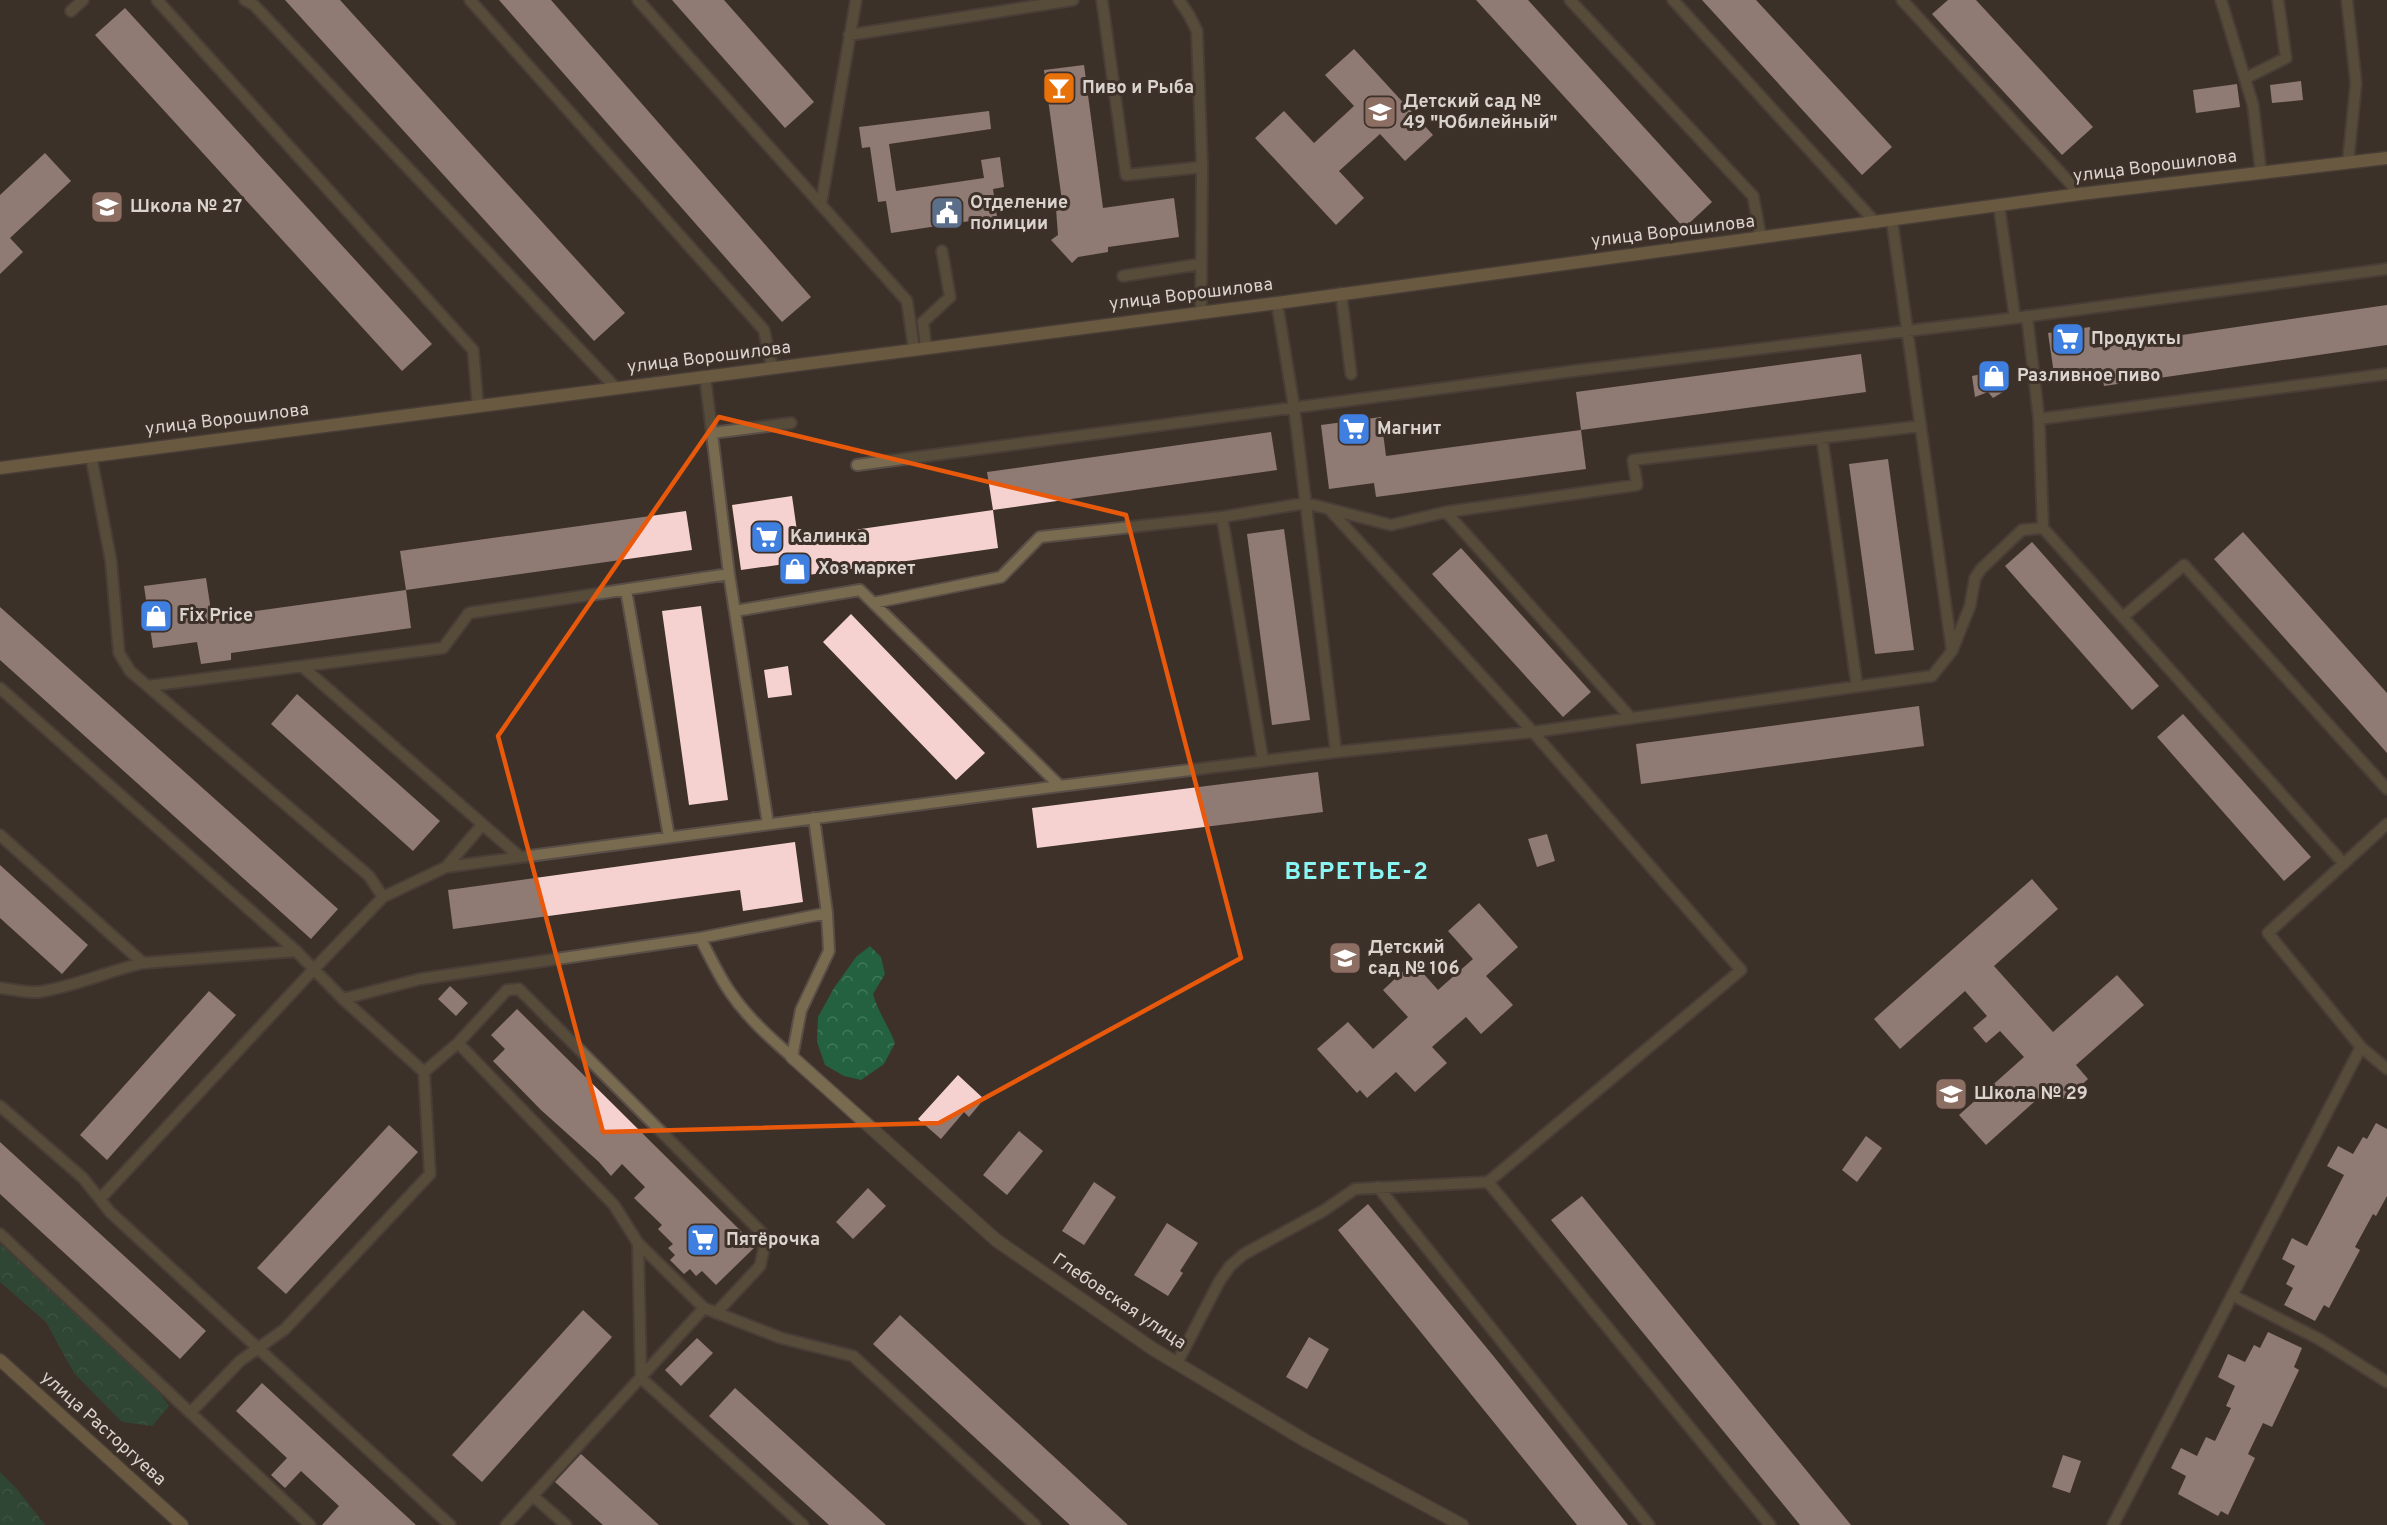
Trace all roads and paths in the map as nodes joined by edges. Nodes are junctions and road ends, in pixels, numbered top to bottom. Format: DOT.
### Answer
graph roads {
  1 [pos="83,0"];
  2 [pos="157,0"];
  3 [pos="470,0"];
  4 [pos="638,0"];
  5 [pos="856,0"];
  6 [pos="1073,0"];
  7 [pos="1102,0"];
  8 [pos="1179,0"];
  9 [pos="1570,0"];
  10 [pos="1673,0"];
  11 [pos="1902,0"];
  12 [pos="2221,0"];
  13 [pos="2278,0"];
  14 [pos="2347,0"];
  15 [pos="252,1"];
  16 [pos="71,11"];
  17 [pos="849,35"];
  18 [pos="2246,78"];
  19 [pos="2387,158"];
  20 [pos="2348,163"];
  21 [pos="1202,167"];
  22 [pos="2261,173"];
  23 [pos="2080,194"];
  24 [pos="821,204"];
  25 [pos="1999,206"];
  26 [pos="1892,221"];
  27 [pos="1876,223"];
  28 [pos="1761,238"];
  29 [pos="942,251"];
  30 [pos="1201,264"];
  31 [pos="2387,269"];
  32 [pos="1123,276"];
  33 [pos="1341,293"];
  34 [pos="1277,303"];
  35 [pos="1201,311"];
  36 [pos="2027,316"];
  37 [pos="2015,318"];
  38 [pos="1907,331"];
  39 [pos="920,348"];
  40 [pos="772,368"];
  41 [pos="1351,374"];
  42 [pos="2387,374"];
  43 [pos="705,376"];
  44 [pos="616,388"];
  45 [pos="478,406"];
  46 [pos="1294,407"];
  47 [pos="2039,419"];
  48 [pos="791,423"];
  49 [pos="1921,426"];
  50 [pos="712,433"];
  51 [pos="1822,438"];
  52 [pos="92,456"];
  53 [pos="858,465"];
  54 [pos="0,468"];
  55 [pos="1306,503"];
  56 [pos="1329,509"];
  57 [pos="1446,512"];
  58 [pos="1222,517"];
  59 [pos="2043,528"];
  60 [pos="729,574"];
  61 [pos="626,590"];
  62 [pos="873,603"];
  63 [pos="735,611"];
  64 [pos="2123,617"];
  65 [pos="1952,651"];
  66 [pos="303,667"];
  67 [pos="148,686"];
  68 [pos="1857,686"];
  69 [pos="0,688"];
  70 [pos="1631,718"];
  71 [pos="1533,732"];
  72 [pos="1336,752"];
  73 [pos="1263,761"];
  74 [pos="1060,786"];
  75 [pos="2387,789"];
  76 [pos="814,818"];
  77 [pos="768,824"];
  78 [pos="2387,824"];
  79 [pos="482,825"];
  80 [pos="0,835"];
  81 [pos="669,837"];
  82 [pos="520,857"];
  83 [pos="2344,864"];
  84 [pos="446,867"];
  85 [pos="383,897"];
  86 [pos="827,913"];
  87 [pos="700,938"];
  88 [pos="296,951"];
  89 [pos="143,963"];
  90 [pos="314,969"];
  91 [pos="0,988"];
  92 [pos="343,999"];
  93 [pos="458,1043"];
  94 [pos="2361,1047"];
  95 [pos="792,1057"];
  96 [pos="2385,1063"];
  97 [pos="424,1072"];
  98 [pos="0,1106"];
  99 [pos="1488,1182"];
  100 [pos="1378,1187"];
  101 [pos="100,1199"];
  102 [pos="0,1234"];
  103 [pos="638,1243"];
  104 [pos="2232,1295"];
  105 [pos="704,1308"];
  106 [pos="716,1313"];
  107 [pos="259,1348"];
  108 [pos="0,1360"];
  109 [pos="1177,1363"];
  110 [pos="641,1378"];
  111 [pos="2387,1382"];
  112 [pos="190,1413"];
  113 [pos="533,1496"];
  114 [pos="182,1525"];
  115 [pos="310,1525"];
  116 [pos="450,1525"];
  117 [pos="506,1525"];
  118 [pos="566,1525"];
  119 [pos="803,1525"];
  120 [pos="1035,1525"];
  121 [pos="1462,1525"];
  122 [pos="1649,1525"];
  123 [pos="1770,1525"];
  124 [pos="2113,1525"];
  1 -- 16 [label="lane"];
  2 -- 45 [label="lane"];
  3 -- 40 [label="lane"];
  4 -- 24 [label="lane"];
  5 -- 17 [label="lane"];
  6 -- 17 [label="lane"];
  7 -- 21 [label="lane"];
  8 -- 21 [label="lane"];
  9 -- 28 [label="lane"];
  10 -- 27 [label="lane"];
  11 -- 23 [label="lane"];
  12 -- 18 [label="lane"];
  13 -- 18 [label="lane"];
  14 -- 20 [label="lane"];
  15 -- 44 [label="lane"];
  17 -- 24 [label="lane"];
  18 -- 22 [label="lane"];
  19 -- 20 [label="main road, улица Ворошилова"];
  20 -- 22 [label="main road, улица Ворошилова"];
  21 -- 30 [label="lane"];
  22 -- 23 [label="main road, улица Ворошилова"];
  23 -- 25 [label="main road, улица Ворошилова"];
  24 -- 39 [label="lane"];
  25 -- 26 [label="main road, улица Ворошилова"];
  25 -- 37 [label="lane"];
  26 -- 27 [label="main road, улица Ворошилова"];
  26 -- 38 [label="lane"];
  27 -- 28 [label="main road, улица Ворошилова"];
  28 -- 33 [label="main road, улица Ворошилова"];
  29 -- 39 [label="lane"];
  30 -- 32 [label="lane"];
  30 -- 35 [label="lane"];
  31 -- 36 [label="lane"];
  33 -- 34 [label="main road, улица Ворошилова"];
  33 -- 41 [label="lane"];
  34 -- 35 [label="main road, улица Ворошилова"];
  34 -- 46 [label="lane"];
  35 -- 39 [label="main road, улица Ворошилова"];
  36 -- 37 [label="lane"];
  36 -- 47 [label="lane"];
  37 -- 38 [label="lane"];
  38 -- 46 [label="lane"];
  38 -- 49 [label="lane"];
  39 -- 40 [label="main road, улица Ворошилова"];
  40 -- 43 [label="main road, улица Ворошилова"];
  42 -- 47 [label="lane"];
  43 -- 44 [label="main road, улица Ворошилова"];
  43 -- 50 [label="lane"];
  44 -- 45 [label="main road, улица Ворошилова"];
  45 -- 52 [label="main road, улица Ворошилова"];
  46 -- 53 [label="lane"];
  46 -- 55 [label="lane"];
  47 -- 59 [label="lane"];
  48 -- 50 [label="lane"];
  49 -- 51 [label="lane"];
  49 -- 65 [label="lane"];
  50 -- 60 [label="lane"];
  51 -- 57 [label="lane"];
  51 -- 68 [label="lane"];
  52 -- 54 [label="main road, улица Ворошилова"];
  52 -- 67 [label="lane"];
  55 -- 56 [label="lane"];
  55 -- 58 [label="lane"];
  55 -- 72 [label="lane"];
  56 -- 57 [label="lane"];
  56 -- 71 [label="lane"];
  57 -- 70 [label="lane"];
  58 -- 62 [label="lane"];
  58 -- 73 [label="lane"];
  59 -- 64 [label="lane"];
  59 -- 65 [label="lane"];
  60 -- 61 [label="lane"];
  60 -- 63 [label="lane"];
  61 -- 66 [label="lane"];
  61 -- 81 [label="lane"];
  62 -- 63 [label="lane"];
  62 -- 74 [label="lane"];
  63 -- 77 [label="lane"];
  64 -- 75 [label="lane"];
  64 -- 83 [label="lane"];
  65 -- 68 [label="lane"];
  66 -- 67 [label="lane"];
  66 -- 79 [label="lane"];
  67 -- 85 [label="lane"];
  68 -- 70 [label="lane"];
  69 -- 88 [label="lane"];
  70 -- 71 [label="lane"];
  71 -- 72 [label="lane"];
  71 -- 99 [label="lane"];
  72 -- 73 [label="lane"];
  73 -- 74 [label="lane"];
  74 -- 76 [label="lane"];
  76 -- 77 [label="lane"];
  76 -- 86 [label="lane"];
  77 -- 81 [label="lane"];
  78 -- 83 [label="lane"];
  79 -- 82 [label="lane"];
  79 -- 84 [label="lane"];
  80 -- 89 [label="lane"];
  81 -- 82 [label="lane"];
  82 -- 84 [label="lane"];
  83 -- 94 [label="lane"];
  84 -- 85 [label="lane"];
  85 -- 90 [label="lane"];
  86 -- 87 [label="lane"];
  86 -- 95 [label="lane"];
  87 -- 92 [label="lane"];
  87 -- 95 [label="lane"];
  88 -- 89 [label="lane"];
  88 -- 90 [label="lane"];
  89 -- 91 [label="lane"];
  90 -- 92 [label="lane"];
  90 -- 101 [label="lane"];
  92 -- 97 [label="lane"];
  93 -- 97 [label="lane"];
  93 -- 103 [label="lane"];
  93 -- 106 [label="lane"];
  94 -- 96 [label="lane"];
  94 -- 104 [label="lane"];
  95 -- 109 [label="street, Глебовская улица"];
  97 -- 107 [label="lane"];
  98 -- 101 [label="lane"];
  99 -- 100 [label="lane"];
  99 -- 123 [label="lane"];
  100 -- 109 [label="lane"];
  100 -- 122 [label="lane"];
  101 -- 107 [label="lane"];
  102 -- 112 [label="lane"];
  103 -- 105 [label="lane"];
  103 -- 110 [label="lane"];
  104 -- 111 [label="lane"];
  104 -- 124 [label="lane"];
  105 -- 106 [label="lane"];
  105 -- 110 [label="lane"];
  106 -- 120 [label="lane"];
  107 -- 112 [label="lane"];
  107 -- 116 [label="lane"];
  108 -- 114 [label="main road, улица Расторгуева"];
  109 -- 121 [label="street, Глебовская улица"];
  110 -- 113 [label="lane"];
  110 -- 119 [label="lane"];
  112 -- 115 [label="lane"];
  113 -- 117 [label="lane"];
  113 -- 118 [label="lane"];
}
